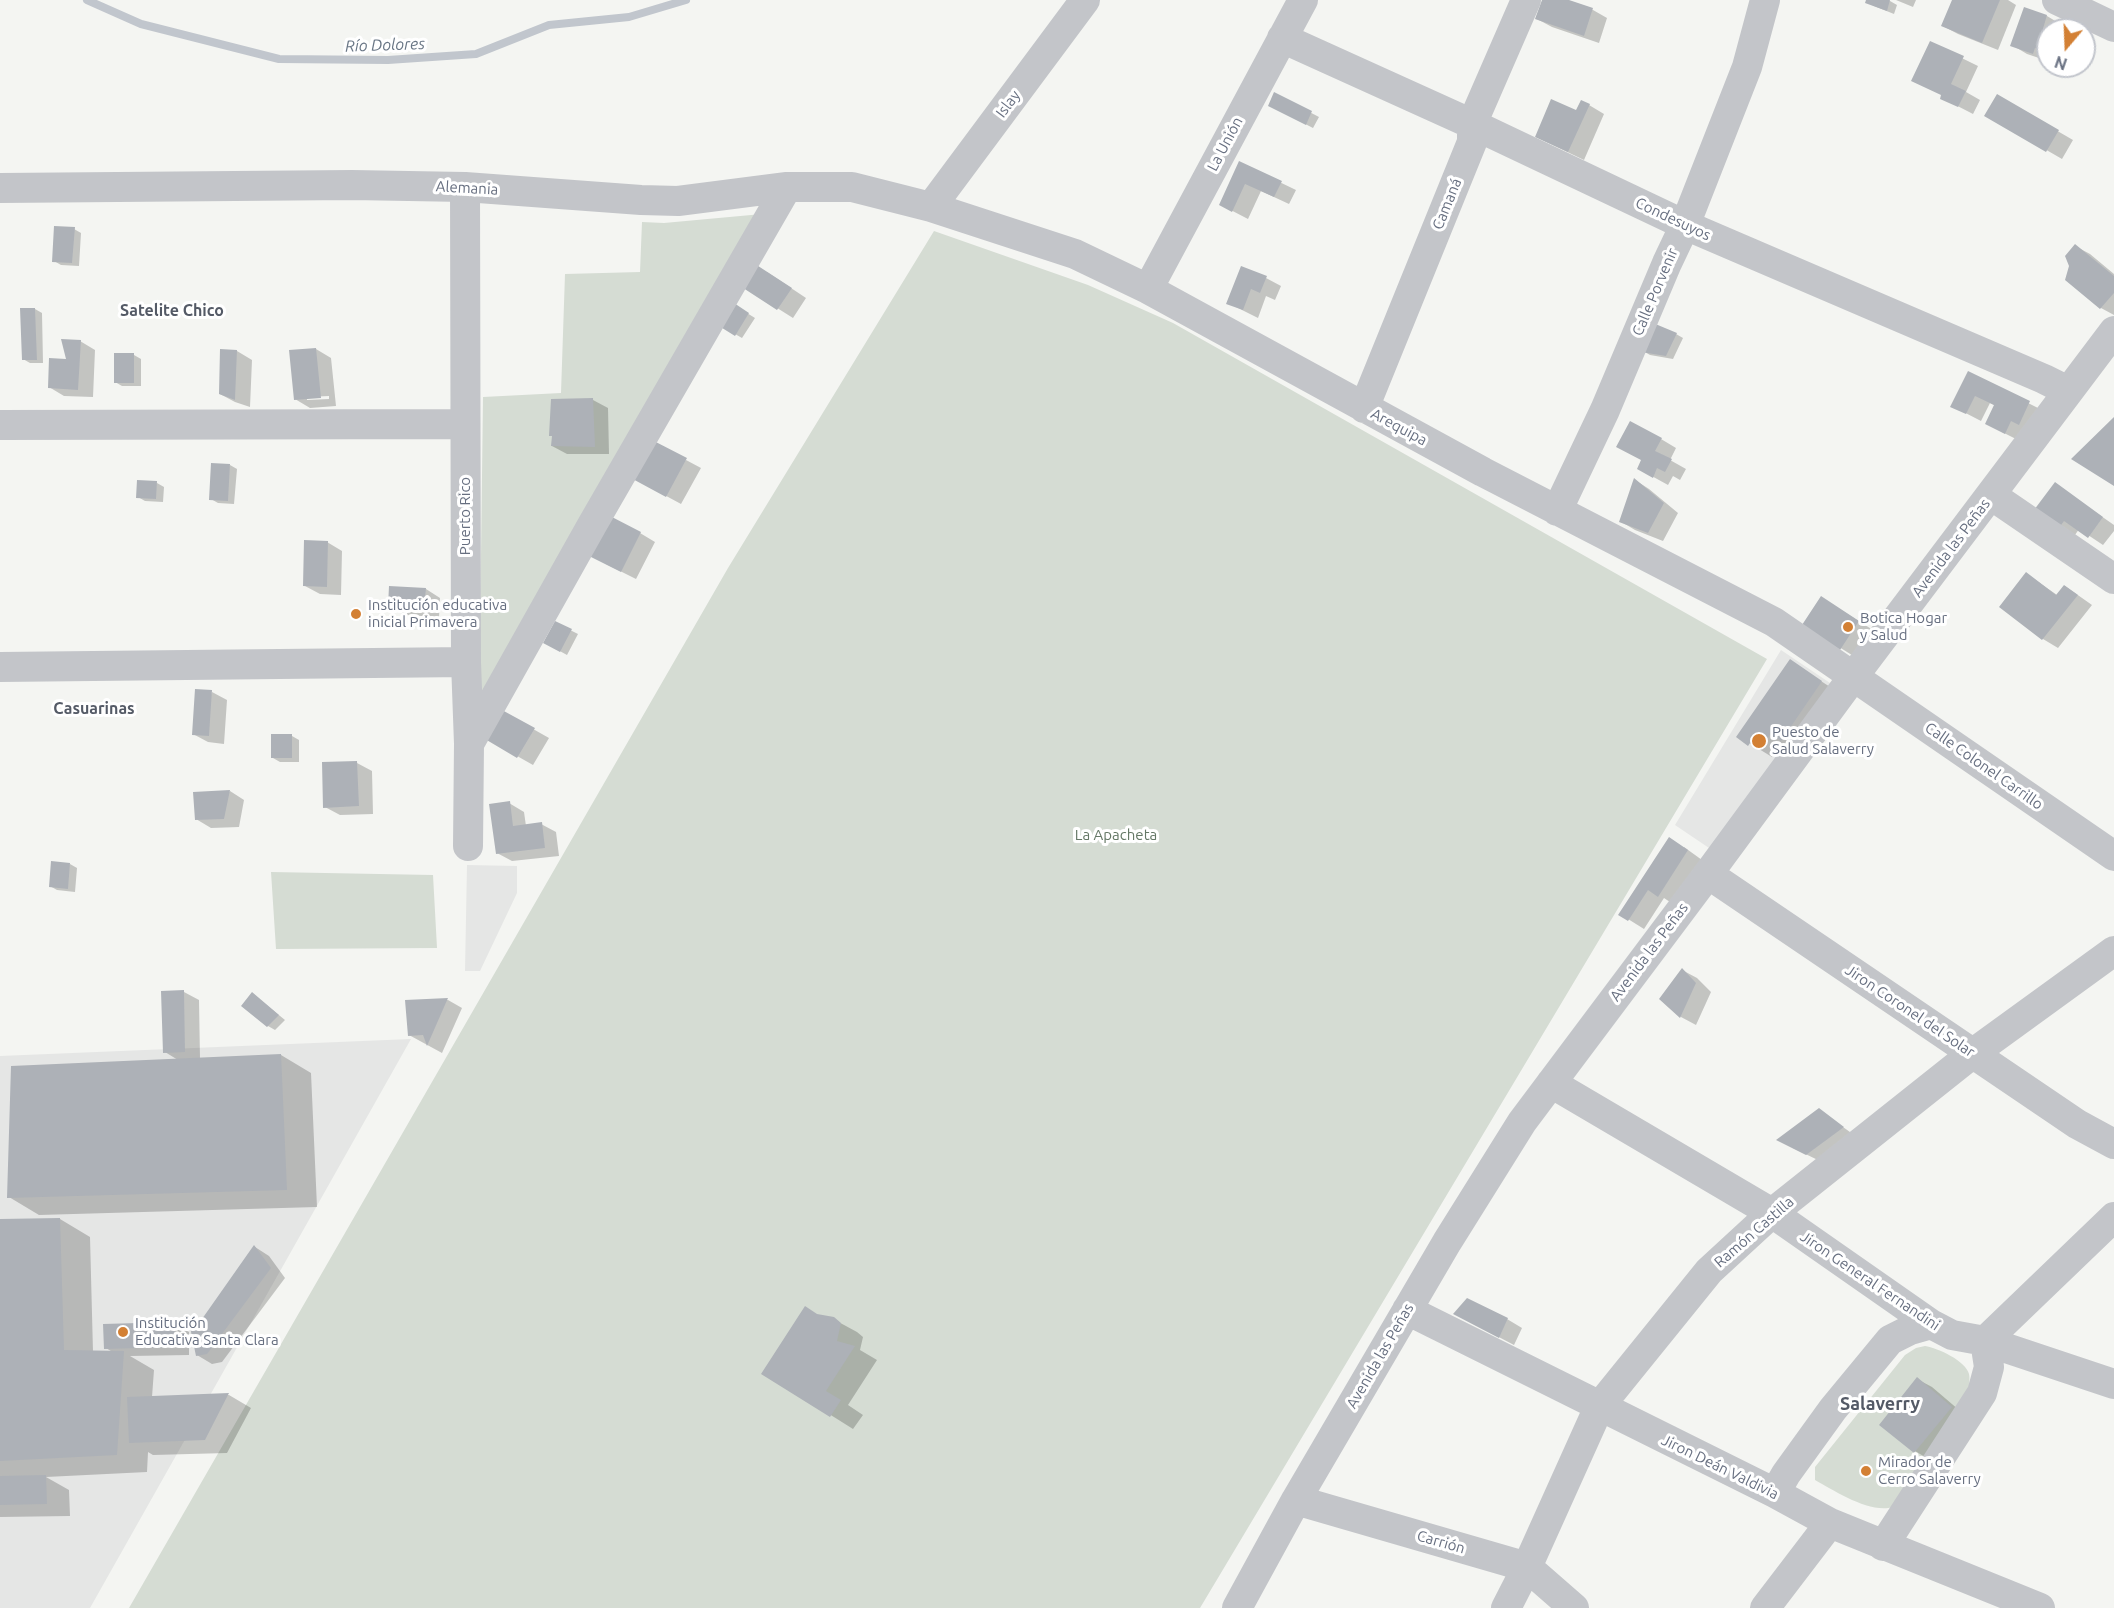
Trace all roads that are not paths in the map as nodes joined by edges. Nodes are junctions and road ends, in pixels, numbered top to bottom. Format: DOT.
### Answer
graph roads {
  1 [pos="1085,0"];
  2 [pos="1303,0"];
  3 [pos="1526,0"];
  4 [pos="1765,0"];
  5 [pos="2057,0"];
  6 [pos="2114,27"];
  7 [pos="1282,38"];
  8 [pos="1472,124"];
  9 [pos="465,187"];
  10 [pos="787,187"];
  11 [pos="0,188"];
  12 [pos="931,207"];
  13 [pos="1685,225"];
  14 [pos="1148,289"];
  15 [pos="2114,331"];
  16 [pos="2068,391"];
  17 [pos="1364,408"];
  18 [pos="465,424"];
  19 [pos="0,425"];
  20 [pos="1991,495"];
  21 [pos="1557,511"];
  22 [pos="2114,579"];
  23 [pos="465,662"];
  24 [pos="0,667"];
  25 [pos="1853,676"];
  26 [pos="469,744"];
  27 [pos="468,846"];
  28 [pos="2114,856"];
  29 [pos="1708,874"];
  30 [pos="2114,951"];
  31 [pos="1972,1054"];
  32 [pos="1551,1083"];
  33 [pos="2114,1144"];
  34 [pos="1772,1213"];
  35 [pos="2114,1217"];
  36 [pos="1407,1310"];
  37 [pos="1931,1324"];
  38 [pos="1986,1341"];
  39 [pos="2114,1384"];
  40 [pos="1599,1407"];
  41 [pos="1775,1494"];
  42 [pos="1296,1500"];
  43 [pos="1830,1524"];
  44 [pos="1883,1546"];
  45 [pos="1527,1567"];
  46 [pos="1237,1608"];
  47 [pos="1506,1608"];
  48 [pos="1574,1608"];
  49 [pos="1765,1608"];
  50 [pos="2040,1608"];
  1 -- 12 [label="street, Islay"];
  2 -- 7 [label="street, La Unión"];
  3 -- 8 [label="street, Camaná"];
  4 -- 13 [label="street, Calle Porvenir"];
  5 -- 6 [label="street"];
  7 -- 8 [label="street, Condesuyos"];
  7 -- 14 [label="street, La Unión"];
  8 -- 13 [label="street, Condesuyos"];
  8 -- 17 [label="street, Camaná"];
  9 -- 10 [label="street, Alemania"];
  9 -- 11 [label="street, Alemania"];
  9 -- 18 [label="street, Puerto Rico"];
  10 -- 12 [label="street, Alemania"];
  10 -- 26 [label="street"];
  12 -- 14 [label="street, Arequipa"];
  13 -- 16 [label="street, Condesuyos"];
  13 -- 21 [label="street, Calle Porvenir"];
  14 -- 17 [label="street, Arequipa"];
  15 -- 16 [label="street, Avenida las Peñas"];
  16 -- 20 [label="street, Avenida las Peñas"];
  17 -- 21 [label="street, Arequipa"];
  18 -- 19 [label="street"];
  18 -- 23 [label="street, Puerto Rico"];
  20 -- 22 [label="street"];
  20 -- 25 [label="street, Avenida las Peñas"];
  21 -- 25 [label="street, Arequipa"];
  23 -- 24 [label="street"];
  23 -- 26 [label="street, Puerto Rico"];
  25 -- 28 [label="street, Calle Colonel Carrillo"];
  25 -- 29 [label="street, Avenida las Peñas"];
  26 -- 27 [label="street, Puerto Rico"];
  29 -- 31 [label="street, Jiron Coronel del Solar"];
  29 -- 32 [label="street, Avenida las Peñas"];
  30 -- 31 [label="street, Ramón Castilla"];
  31 -- 33 [label="street, Jiron Coronel del Solar"];
  31 -- 34 [label="street, Ramón Castilla"];
  32 -- 34 [label="street, Jiron General Fernandini"];
  32 -- 36 [label="street, Avenida las Peñas"];
  34 -- 37 [label="street, Jiron General Fernandini"];
  34 -- 40 [label="street, Ramón Castilla"];
  35 -- 38 [label="street"];
  36 -- 40 [label="street, Jiron Deán Valdivia"];
  36 -- 42 [label="street, Avenida las Peñas"];
  37 -- 38 [label="street, Jiron General Fernandini"];
  37 -- 41 [label="street"];
  38 -- 39 [label="street, Jiron General Fernandini"];
  38 -- 44 [label="street"];
  40 -- 41 [label="street, Jiron Deán Valdivia"];
  40 -- 45 [label="street, Ramón Castilla"];
  41 -- 43 [label="street, Jiron Deán Valdivia"];
  42 -- 45 [label="street, Carrión"];
  42 -- 46 [label="street, Avenida las Peñas"];
  43 -- 44 [label="street, Jiron Deán Valdivia"];
  43 -- 49 [label="street"];
  44 -- 50 [label="street, Jiron Deán Valdivia"];
  45 -- 47 [label="street, Ramón Castilla"];
  45 -- 48 [label="street, Carrión"];
}
